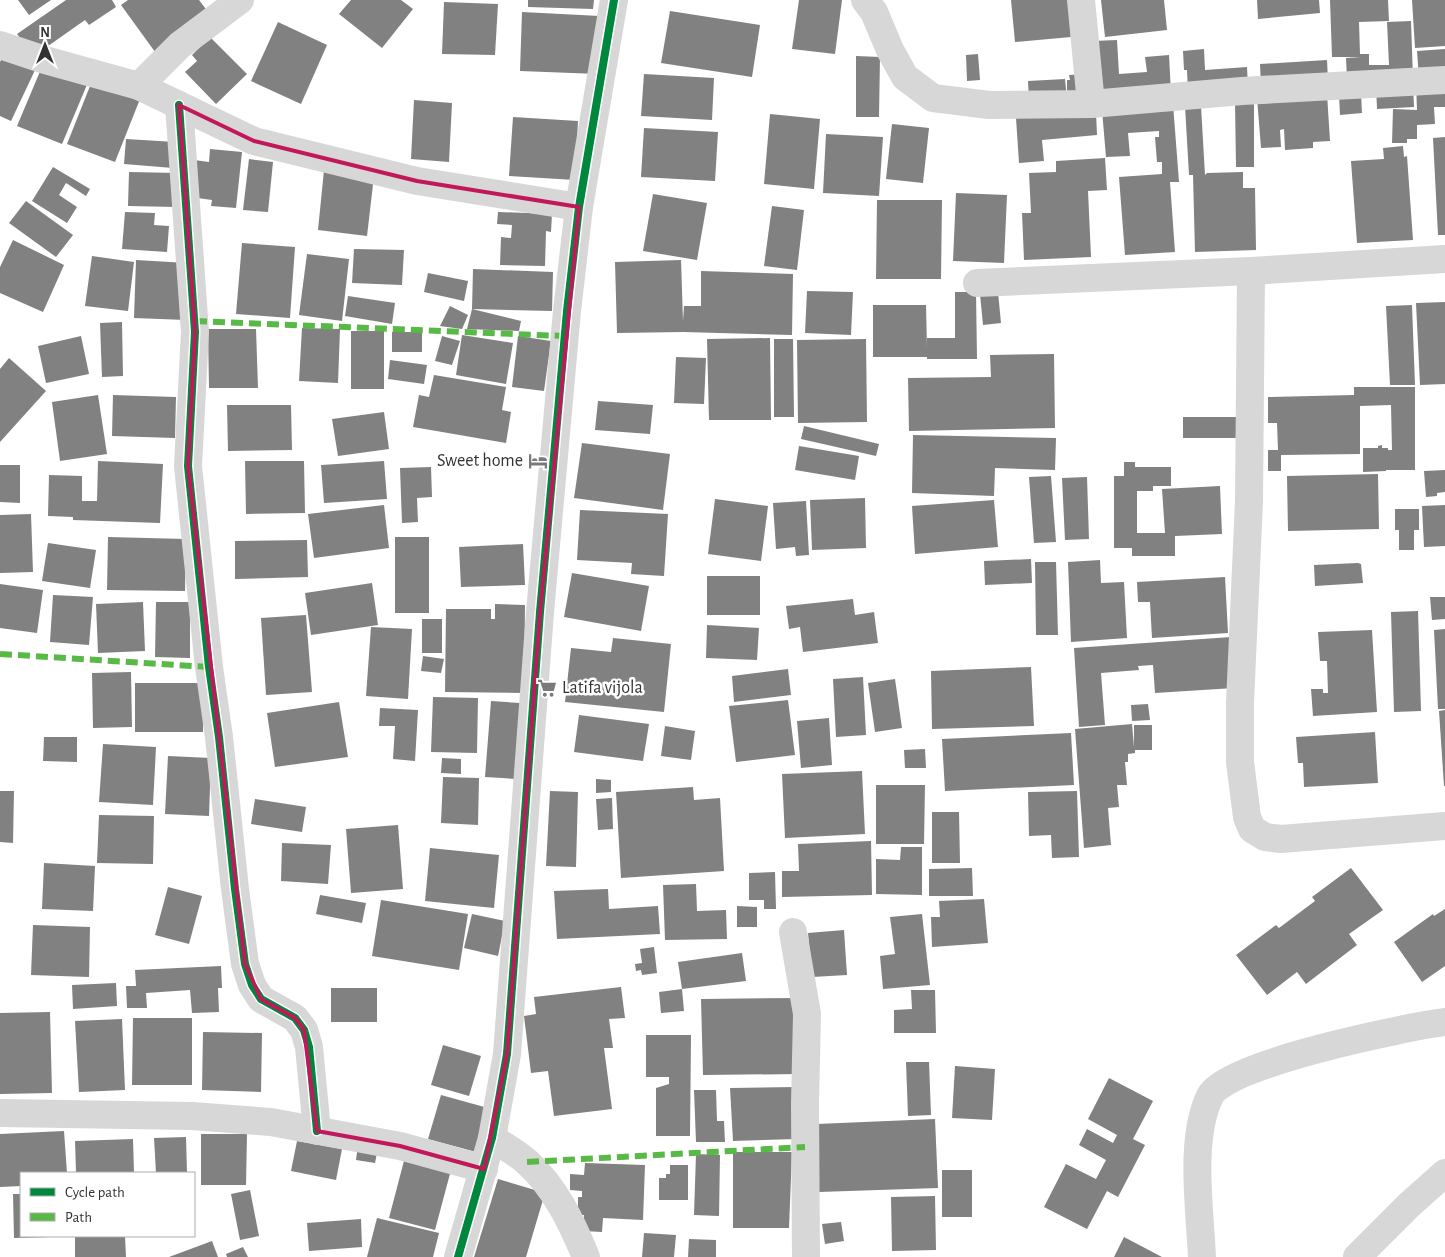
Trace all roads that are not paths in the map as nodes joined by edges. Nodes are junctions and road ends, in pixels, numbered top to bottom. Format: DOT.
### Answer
graph roads {
  1 [pos="240,0"];
  2 [pos="614,0"];
  3 [pos="865,0"];
  4 [pos="1080,0"];
  5 [pos="0,45"];
  6 [pos="1445,80"];
  7 [pos="139,86"];
  8 [pos="1091,104"];
  9 [pos="179,105"];
  10 [pos="579,208"];
  11 [pos="1445,259"];
  12 [pos="1251,270"];
  13 [pos="977,283"];
  14 [pos="1445,826"];
  15 [pos="793,932"];
  16 [pos="1445,1022"];
  17 [pos="0,1113"];
  18 [pos="317,1131"];
  19 [pos="492,1138"];
  20 [pos="484,1169"];
  21 [pos="1445,1173"];
  22 [pos="458,1257"];
  23 [pos="586,1257"];
  24 [pos="806,1257"];
  25 [pos="1202,1257"];
  26 [pos="1356,1257"];
  1 -- 7 [label="street"];
  2 -- 10 [label="street"];
  3 -- 8 [label="street"];
  4 -- 8 [label="street"];
  5 -- 7 [label="street"];
  6 -- 8 [label="street"];
  7 -- 9 [label="street"];
  9 -- 10 [label="street"];
  9 -- 18 [label="street"];
  10 -- 19 [label="street"];
  11 -- 12 [label="street"];
  12 -- 13 [label="street"];
  12 -- 14 [label="street"];
  15 -- 24 [label="street"];
  16 -- 25 [label="street"];
  17 -- 18 [label="street"];
  18 -- 20 [label="street"];
  19 -- 20 [label="street"];
  19 -- 23 [label="street"];
  20 -- 22 [label="street"];
  21 -- 26 [label="street"];
}
